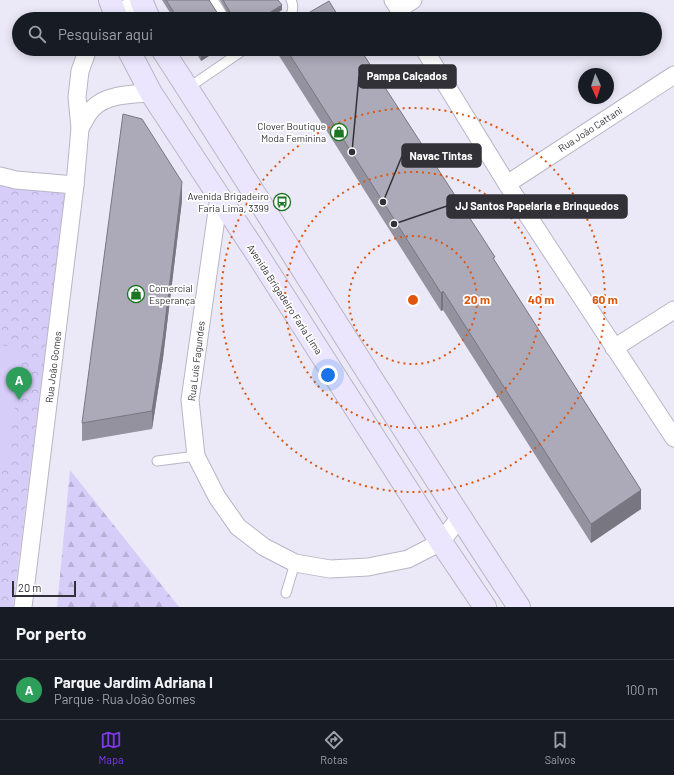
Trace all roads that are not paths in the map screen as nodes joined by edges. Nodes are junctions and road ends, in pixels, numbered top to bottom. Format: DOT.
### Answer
graph roads {
  1 [pos="213,0"];
  2 [pos="290,0"];
  3 [pos="414,0"];
  4 [pos="144,7"];
  5 [pos="399,9"];
  6 [pos="118,12"];
  7 [pos="221,12"];
  8 [pos="292,12"];
  9 [pos="85,56"];
  10 [pos="132,56"];
  11 [pos="167,56"];
  12 [pos="234,56"];
  13 [pos="428,56"];
  14 [pos="674,75"];
  15 [pos="188,88"];
  16 [pos="151,93"];
  17 [pos="80,128"];
  18 [pos="0,176"];
  19 [pos="507,184"];
  20 [pos="75,185"];
  21 [pos="219,197"];
  22 [pos="674,310"];
  23 [pos="614,348"];
  24 [pos="674,438"];
  25 [pos="196,456"];
  26 [pos="157,461"];
  27 [pos="460,517"];
  28 [pos="442,542"];
  29 [pos="295,563"];
  30 [pos="286,592"];
  31 [pos="23,607"];
  32 [pos="485,607"];
  33 [pos="520,607"];
  1 -- 7 [label="lane"];
  2 -- 8 [label="lane"];
  3 -- 5 [label="street"];
  4 -- 6 [label="street"];
  9 -- 17 [label="street, Rua João Gomes"];
  10 -- 16 [label="main road, Avenida Brigadeiro Faria Lima"];
  11 -- 15 [label="main road"];
  12 -- 15 [label="lane"];
  13 -- 19 [label="street"];
  14 -- 19 [label="street, Rua João Cattani"];
  15 -- 27 [label="main road"];
  16 -- 17 [label="street, Rua João Gomes"];
  16 -- 21 [label="main road, Avenida Brigadeiro Faria Lima"];
  17 -- 20 [label="street, Rua João Gomes"];
  18 -- 20 [label="street"];
  19 -- 23 [label="street"];
  20 -- 31 [label="street, Rua João Gomes"];
  21 -- 25 [label="street, Rua Luís Fagundes"];
  21 -- 28 [label="main road, Avenida Brigadeiro Faria Lima"];
  22 -- 23 [label="street"];
  23 -- 24 [label="street"];
  25 -- 26 [label="lane"];
  25 -- 29 [label="street, Rua Luís Fagundes"];
  27 -- 28 [label="street, Rua Luís Fagundes"];
  27 -- 33 [label="main road"];
  28 -- 29 [label="street, Rua Luís Fagundes"];
  28 -- 32 [label="main road, Avenida Brigadeiro Faria Lima"];
  29 -- 30 [label="lane"];
}
